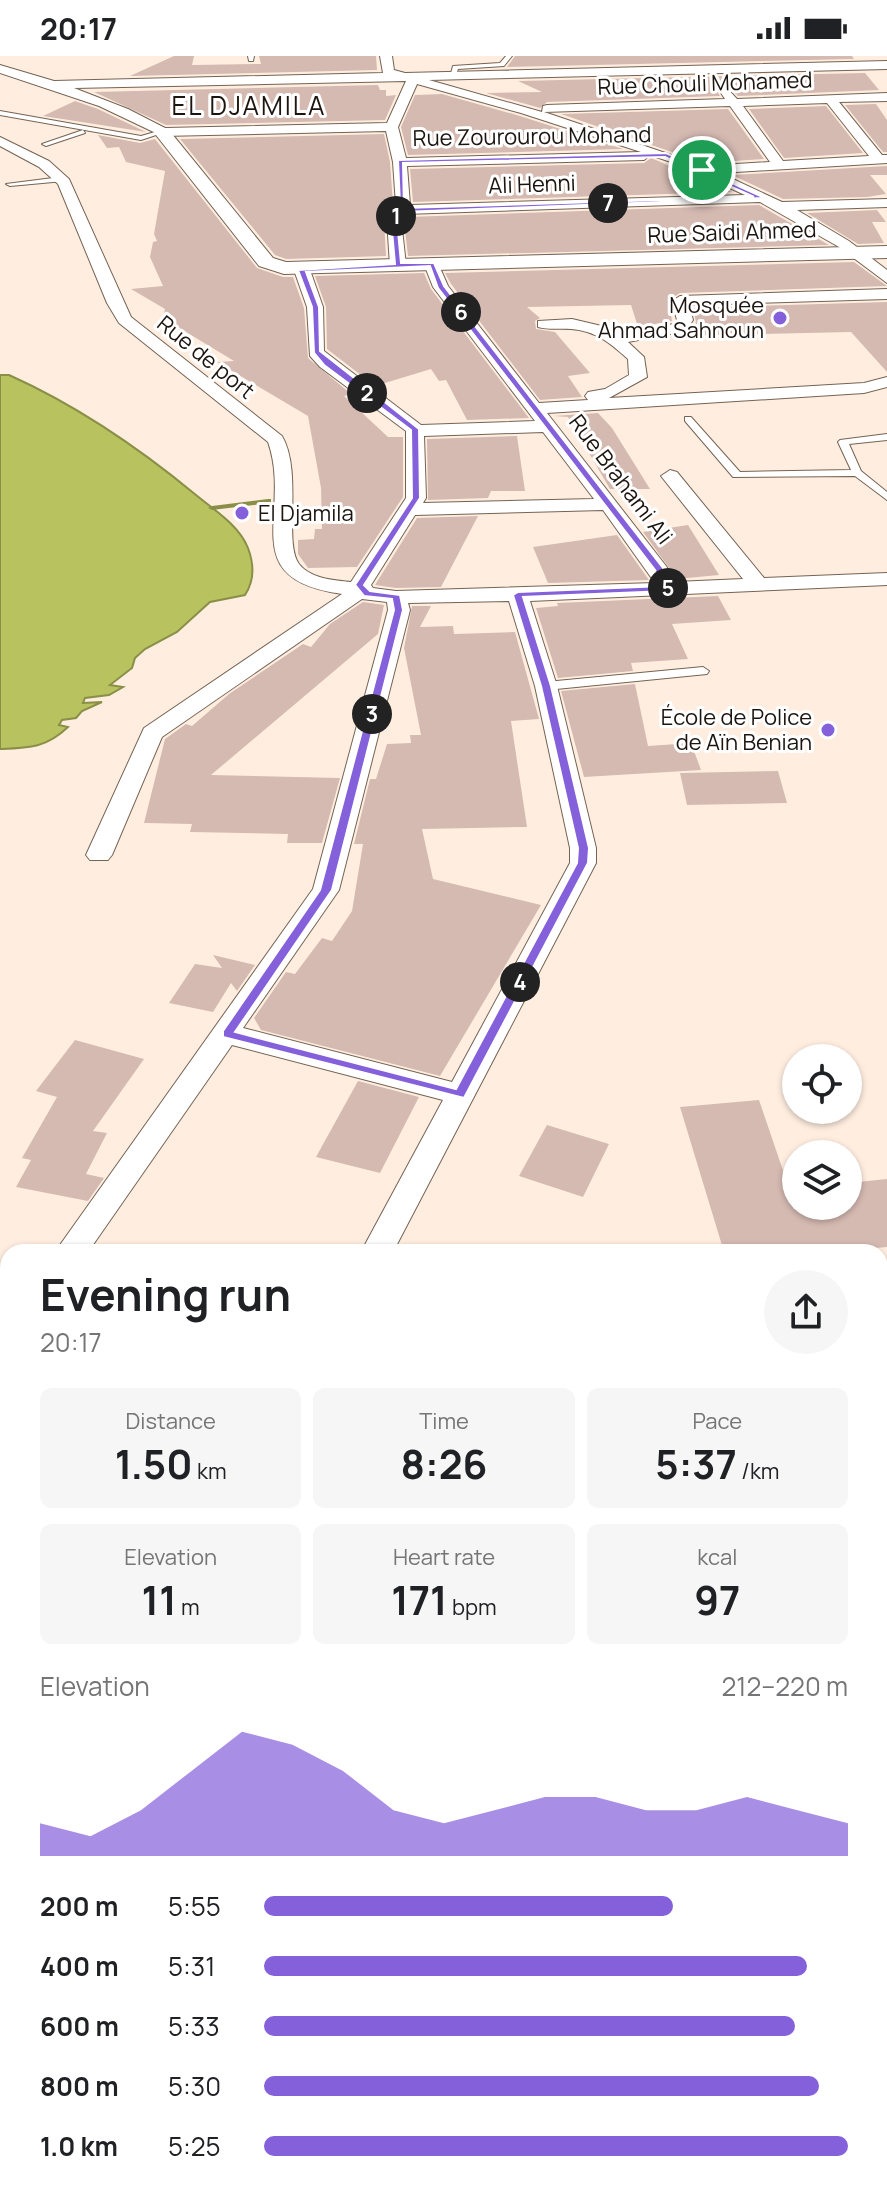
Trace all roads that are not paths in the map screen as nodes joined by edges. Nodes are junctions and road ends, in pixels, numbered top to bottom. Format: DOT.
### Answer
graph roads {
  1 [pos="386,56"];
  2 [pos="509,56"];
  3 [pos="256,59"];
  4 [pos="237,60"];
  5 [pos="887,65"];
  6 [pos="0,69"];
  7 [pos="712,70"];
  8 [pos="81,71"];
  9 [pos="96,74"];
  10 [pos="453,77"];
  11 [pos="415,78"];
  12 [pos="54,85"];
  13 [pos="887,97"];
  14 [pos="830,99"];
  15 [pos="735,103"];
  16 [pos="525,110"];
  17 [pos="0,113"];
  18 [pos="392,127"];
  19 [pos="88,131"];
  20 [pos="162,132"];
  21 [pos="0,141"];
  22 [pos="46,144"];
  23 [pos="666,155"];
  24 [pos="882,159"];
  25 [pos="400,162"];
  26 [pos="777,163"];
  27 [pos="702,170"];
  28 [pos="61,179"];
  29 [pos="10,184"];
  30 [pos="762,198"];
  31 [pos="887,203"];
  32 [pos="780,206"];
  33 [pos="400,210"];
  34 [pos="887,252"];
  35 [pos="856,253"];
  36 [pos="432,264"];
  37 [pos="398,265"];
  38 [pos="302,270"];
  39 [pos="887,278"];
  40 [pos="887,294"];
  41 [pos="544,324"];
  42 [pos="607,332"];
  43 [pos="887,382"];
  44 [pos="538,408"];
  45 [pos="688,419"];
  46 [pos="551,426"];
  47 [pos="415,431"];
  48 [pos="887,437"];
  49 [pos="857,473"];
  50 [pos="670,476"];
  51 [pos="887,497"];
  52 [pos="608,504"];
  53 [pos="409,509"];
  54 [pos="887,579"];
  55 [pos="758,584"];
  56 [pos="668,588"];
  57 [pos="362,590"];
  58 [pos="518,595"];
  59 [pos="396,597"];
  60 [pos="703,671"];
  61 [pos="546,686"];
  62 [pos="99,855"];
  63 [pos="227,1034"];
  64 [pos="459,1094"];
  65 [pos="77,1244"];
  66 [pos="381,1244"];
  1 -- 11 [label="street"];
  2 -- 10 [label="lane"];
  3 -- 4 [label="street"];
  5 -- 7 [label="street"];
  6 -- 12 [label="street"];
  7 -- 10 [label="street"];
  7 -- 15 [label="street"];
  8 -- 9 [label="street"];
  9 -- 11 [label="street"];
  9 -- 12 [label="street"];
  10 -- 11 [label="street"];
  11 -- 16 [label="street"];
  11 -- 18 [label="street"];
  12 -- 20 [label="street"];
  13 -- 14 [label="street, Rue Chouli Mohamed"];
  14 -- 15 [label="street, Rue Chouli Mohamed"];
  14 -- 24 [label="street"];
  15 -- 16 [label="street, Rue Chouli Mohamed"];
  15 -- 26 [label="street"];
  16 -- 23 [label="street"];
  17 -- 19 [label="lane"];
  18 -- 20 [label="street"];
  18 -- 25 [label="street"];
  19 -- 20 [label="lane"];
  19 -- 22 [label="lane"];
  20 -- 38 [label="street, Rue Saidi Ahmed"];
  21 -- 28 [label="street, Rue de port"];
  23 -- 25 [label="street, Rue Zourourou Mohand"];
  23 -- 27 [label="street"];
  24 -- 26 [label="street"];
  25 -- 33 [label="street"];
  26 -- 27 [label="street"];
  27 -- 30 [label="street"];
  28 -- 29 [label="lane"];
  28 -- 57 [label="street, Rue de port"];
  30 -- 32 [label="street"];
  30 -- 33 [label="street, Ali Henni"];
  31 -- 32 [label="street"];
  32 -- 35 [label="street"];
  33 -- 37 [label="street"];
  34 -- 35 [label="street, Rue Saidi Ahmed"];
  35 -- 36 [label="street, Rue Saidi Ahmed"];
  35 -- 39 [label="street"];
  36 -- 37 [label="street, Rue Saidi Ahmed"];
  36 -- 44 [label="street, Rue Brahami Ali"];
  37 -- 38 [label="street, Rue Saidi Ahmed"];
  38 -- 47 [label="street"];
  40 -- 42 [label="street"];
  41 -- 42 [label="street"];
  42 -- 44 [label="street"];
  43 -- 44 [label="street"];
  44 -- 46 [label="street, Rue Brahami Ali"];
  45 -- 49 [label="lane"];
  46 -- 47 [label="street"];
  46 -- 52 [label="street, Rue Brahami Ali"];
  47 -- 53 [label="street"];
  48 -- 49 [label="lane"];
  49 -- 51 [label="lane"];
  50 -- 55 [label="street"];
  52 -- 53 [label="street"];
  52 -- 56 [label="street, Rue Brahami Ali"];
  53 -- 57 [label="street"];
  54 -- 55 [label="street"];
  55 -- 56 [label="street"];
  56 -- 58 [label="street"];
  57 -- 59 [label="street"];
  57 -- 62 [label="street"];
  58 -- 59 [label="street"];
  58 -- 61 [label="street"];
  59 -- 63 [label="street"];
  60 -- 61 [label="lane"];
  61 -- 64 [label="street"];
  63 -- 64 [label="street"];
  63 -- 65 [label="street"];
  64 -- 66 [label="street"];
}
